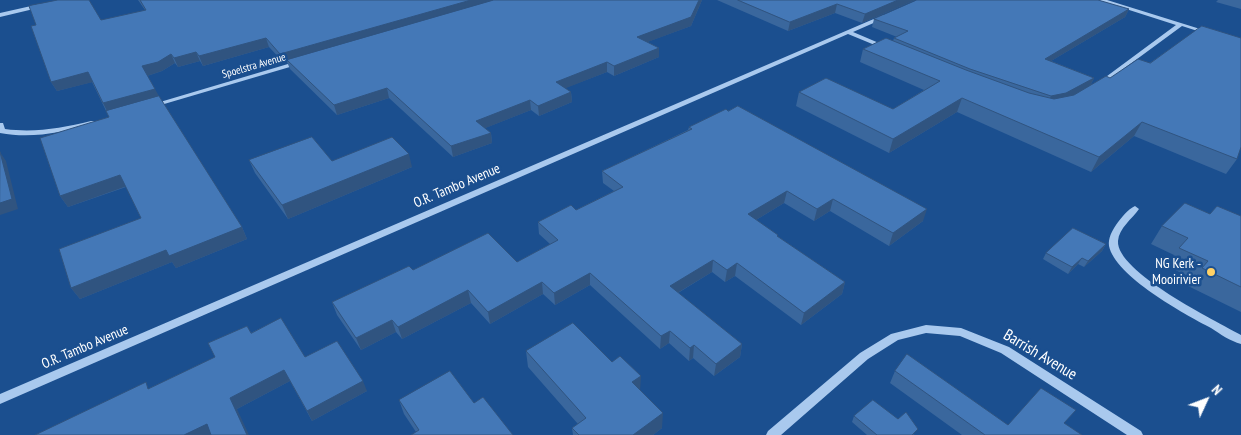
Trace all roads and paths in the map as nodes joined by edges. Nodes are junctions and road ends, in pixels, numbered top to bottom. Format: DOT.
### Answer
graph roads {
  1 [pos="1101,0"];
  2 [pos="44,6"];
  3 [pos="890,14"];
  4 [pos="0,15"];
  5 [pos="1181,24"];
  6 [pos="847,32"];
  7 [pos="1215,34"];
  8 [pos="888,49"];
  9 [pos="305,61"];
  10 [pos="1093,89"];
  11 [pos="143,108"];
  12 [pos="97,121"];
  13 [pos="0,125"];
  14 [pos="1135,209"];
  15 [pos="1241,340"];
  16 [pos="0,399"];
  17 [pos="772,435"];
  18 [pos="1137,435"];
  1 -- 5 [label="street"];
  2 -- 4 [label="street"];
  3 -- 6 [label="street, O.R. Tambo Avenue"];
  5 -- 7 [label="street"];
  5 -- 10 [label="street"];
  6 -- 8 [label="street"];
  6 -- 16 [label="street, O.R. Tambo Avenue"];
  9 -- 11 [label="street, Spoelstra Avenue"];
  12 -- 13 [label="street"];
  14 -- 15 [label="street"];
  17 -- 18 [label="street, Barrish Avenue"];
}
